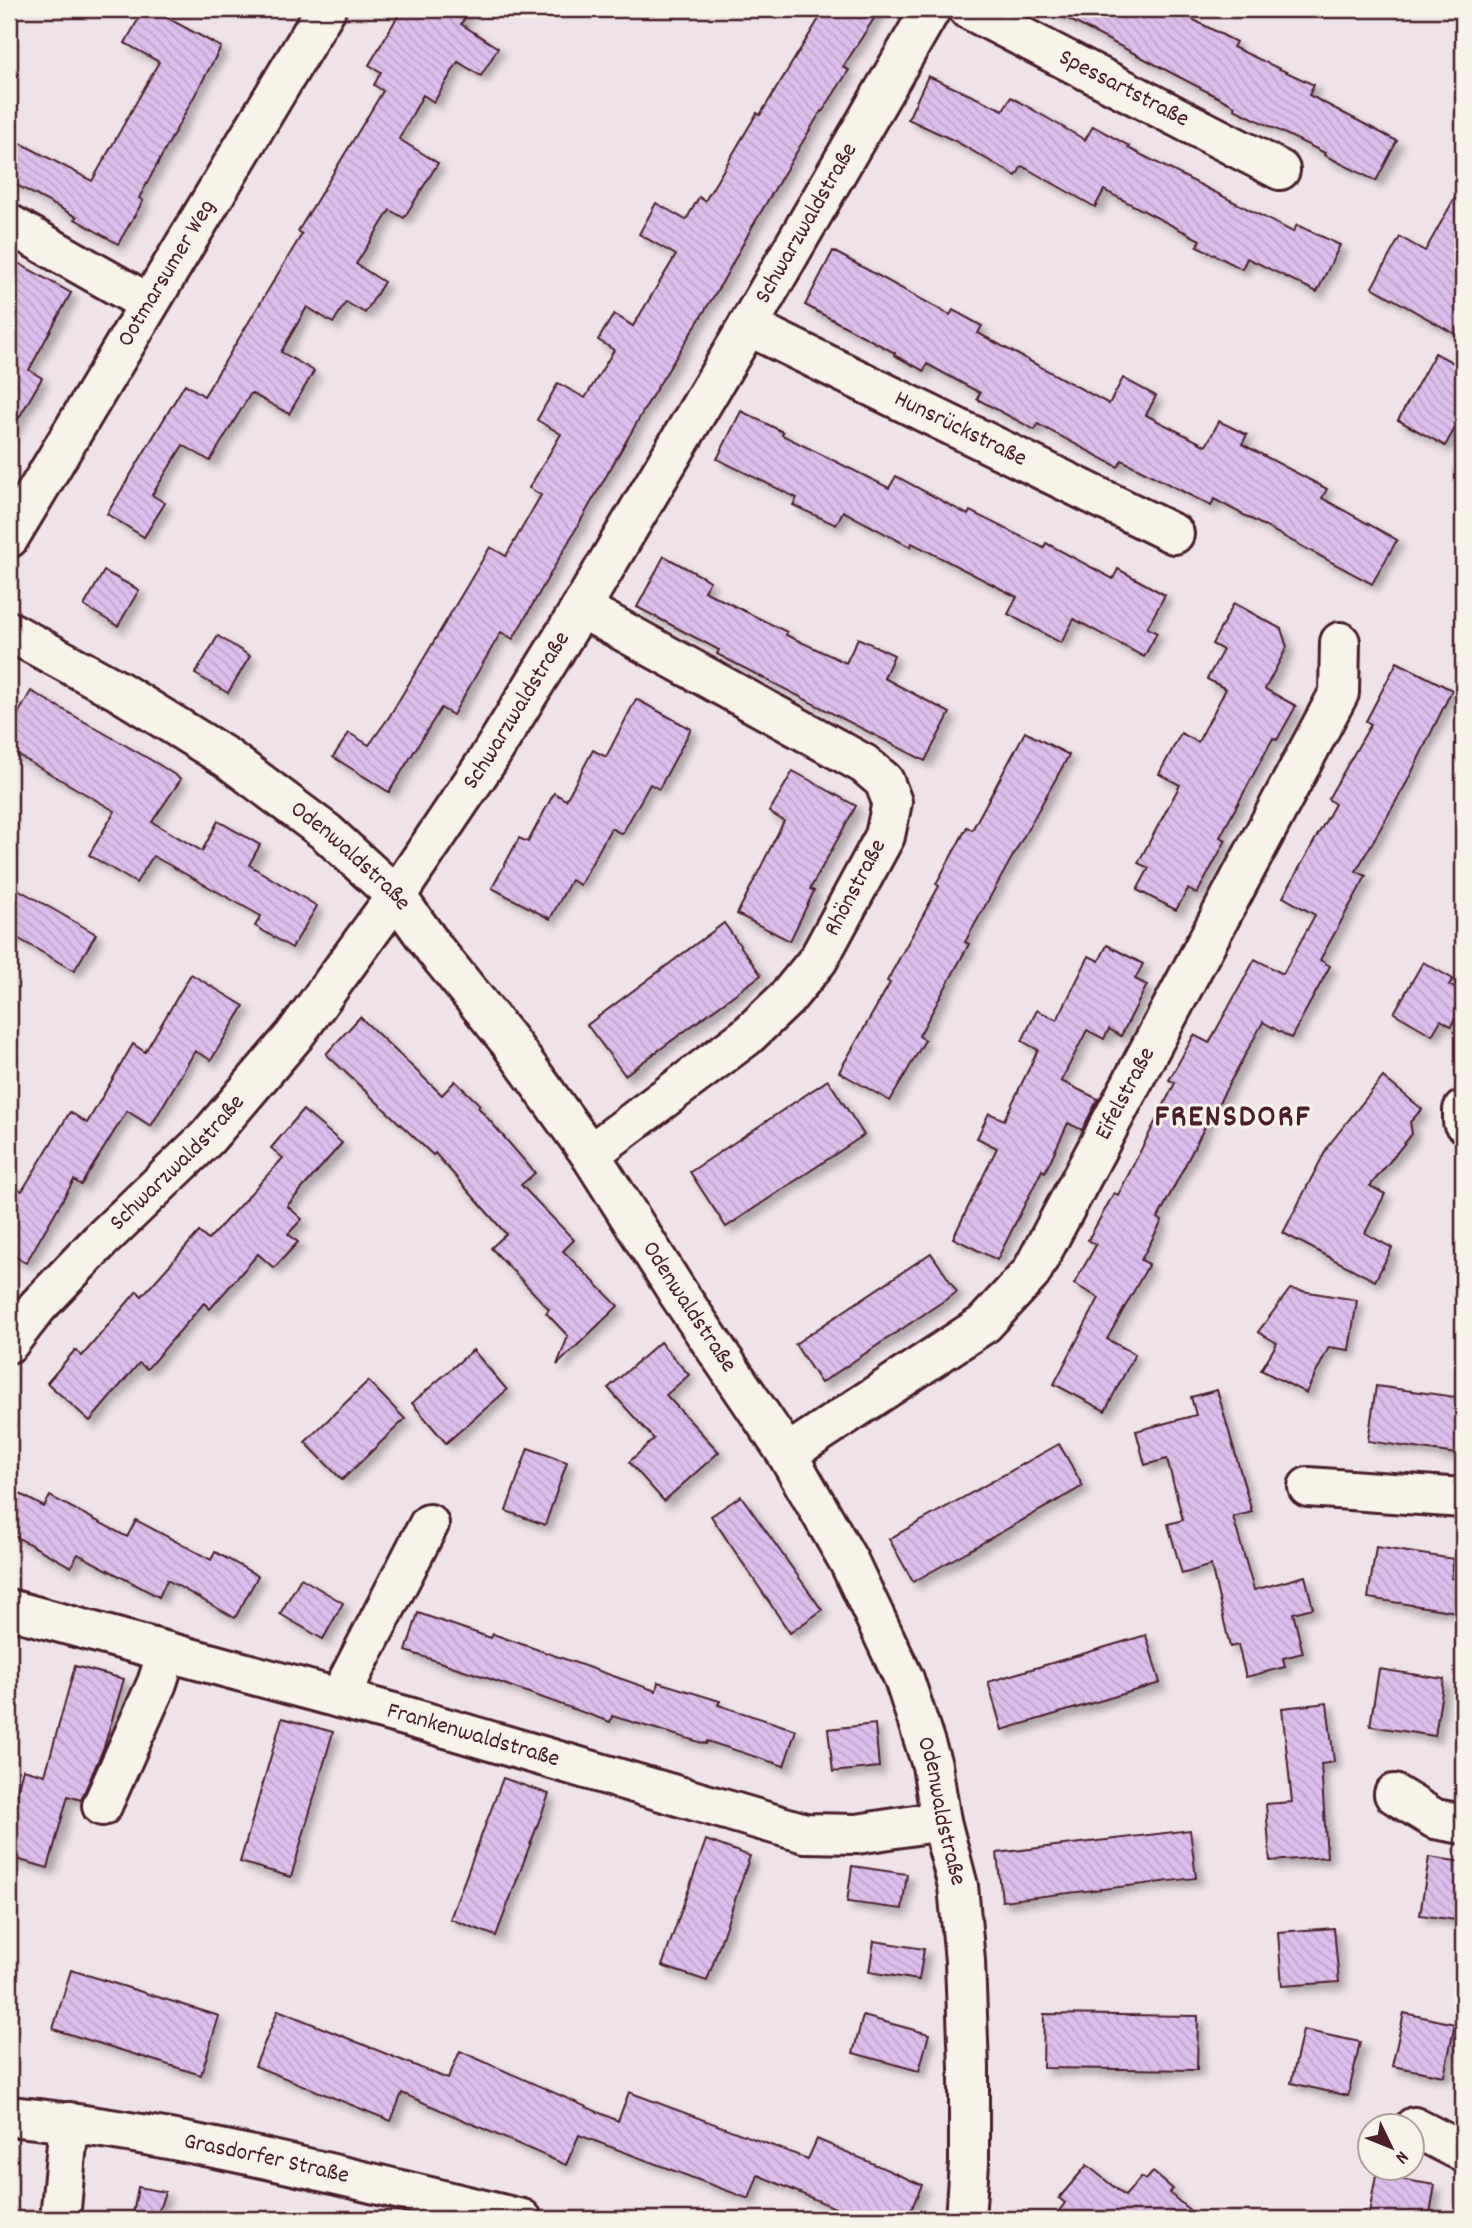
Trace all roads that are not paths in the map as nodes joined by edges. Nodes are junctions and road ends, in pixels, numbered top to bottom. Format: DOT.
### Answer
graph roads {
  1 [pos="326,9"];
  2 [pos="931,9"];
  3 [pos="968,9"];
  4 [pos="1280,170"];
  5 [pos="9,224"];
  6 [pos="148,303"];
  7 [pos="748,326"];
  8 [pos="1174,534"];
  9 [pos="9,538"];
  10 [pos="581,608"];
  11 [pos="9,631"];
  12 [pos="1340,642"];
  13 [pos="397,896"];
  14 [pos="1463,1110"];
  15 [pos="1463,1122"];
  16 [pos="590,1154"];
  17 [pos="9,1343"];
  18 [pos="787,1454"];
  19 [pos="1308,1486"];
  20 [pos="1463,1498"];
  21 [pos="429,1524"];
  22 [pos="9,1609"];
  23 [pos="167,1651"];
  24 [pos="339,1698"];
  25 [pos="1394,1794"];
  26 [pos="102,1806"];
  27 [pos="941,1821"];
  28 [pos="1463,1824"];
  29 [pos="9,2116"];
  30 [pos="69,2122"];
  31 [pos="1426,2133"];
  32 [pos="1463,2152"];
  33 [pos="437,2209"];
  34 [pos="60,2219"];
  35 [pos="522,2219"];
  36 [pos="965,2219"];
  1 -- 6 [label="street, Ootmarsumer Weg"];
  2 -- 7 [label="street, Schwarzwaldstraße"];
  3 -- 4 [label="street, Spessartstraße"];
  5 -- 6 [label="street"];
  6 -- 9 [label="street, Ootmarsumer Weg"];
  7 -- 8 [label="street, Hunsrückstraße"];
  7 -- 10 [label="street, Schwarzwaldstraße"];
  10 -- 13 [label="street, Schwarzwaldstraße"];
  10 -- 16 [label="street, Rhönstraße"];
  11 -- 13 [label="street, Odenwaldstraße"];
  12 -- 18 [label="street, Eifelstraße"];
  13 -- 16 [label="street, Odenwaldstraße"];
  13 -- 17 [label="street, Schwarzwaldstraße"];
  14 -- 15 [label="street"];
  16 -- 18 [label="street, Odenwaldstraße"];
  18 -- 27 [label="street, Odenwaldstraße"];
  19 -- 20 [label="street"];
  21 -- 24 [label="street"];
  22 -- 23 [label="street, Frankenwaldstraße"];
  23 -- 24 [label="street, Frankenwaldstraße"];
  23 -- 26 [label="street"];
  24 -- 27 [label="street, Frankenwaldstraße"];
  25 -- 28 [label="street"];
  27 -- 36 [label="street, Odenwaldstraße"];
  29 -- 30 [label="street, Grasdorfer Straße"];
  30 -- 33 [label="street, Grasdorfer Straße"];
  30 -- 34 [label="street"];
  31 -- 32 [label="street"];
  33 -- 35 [label="street, Grasdorfer Straße"];
}
